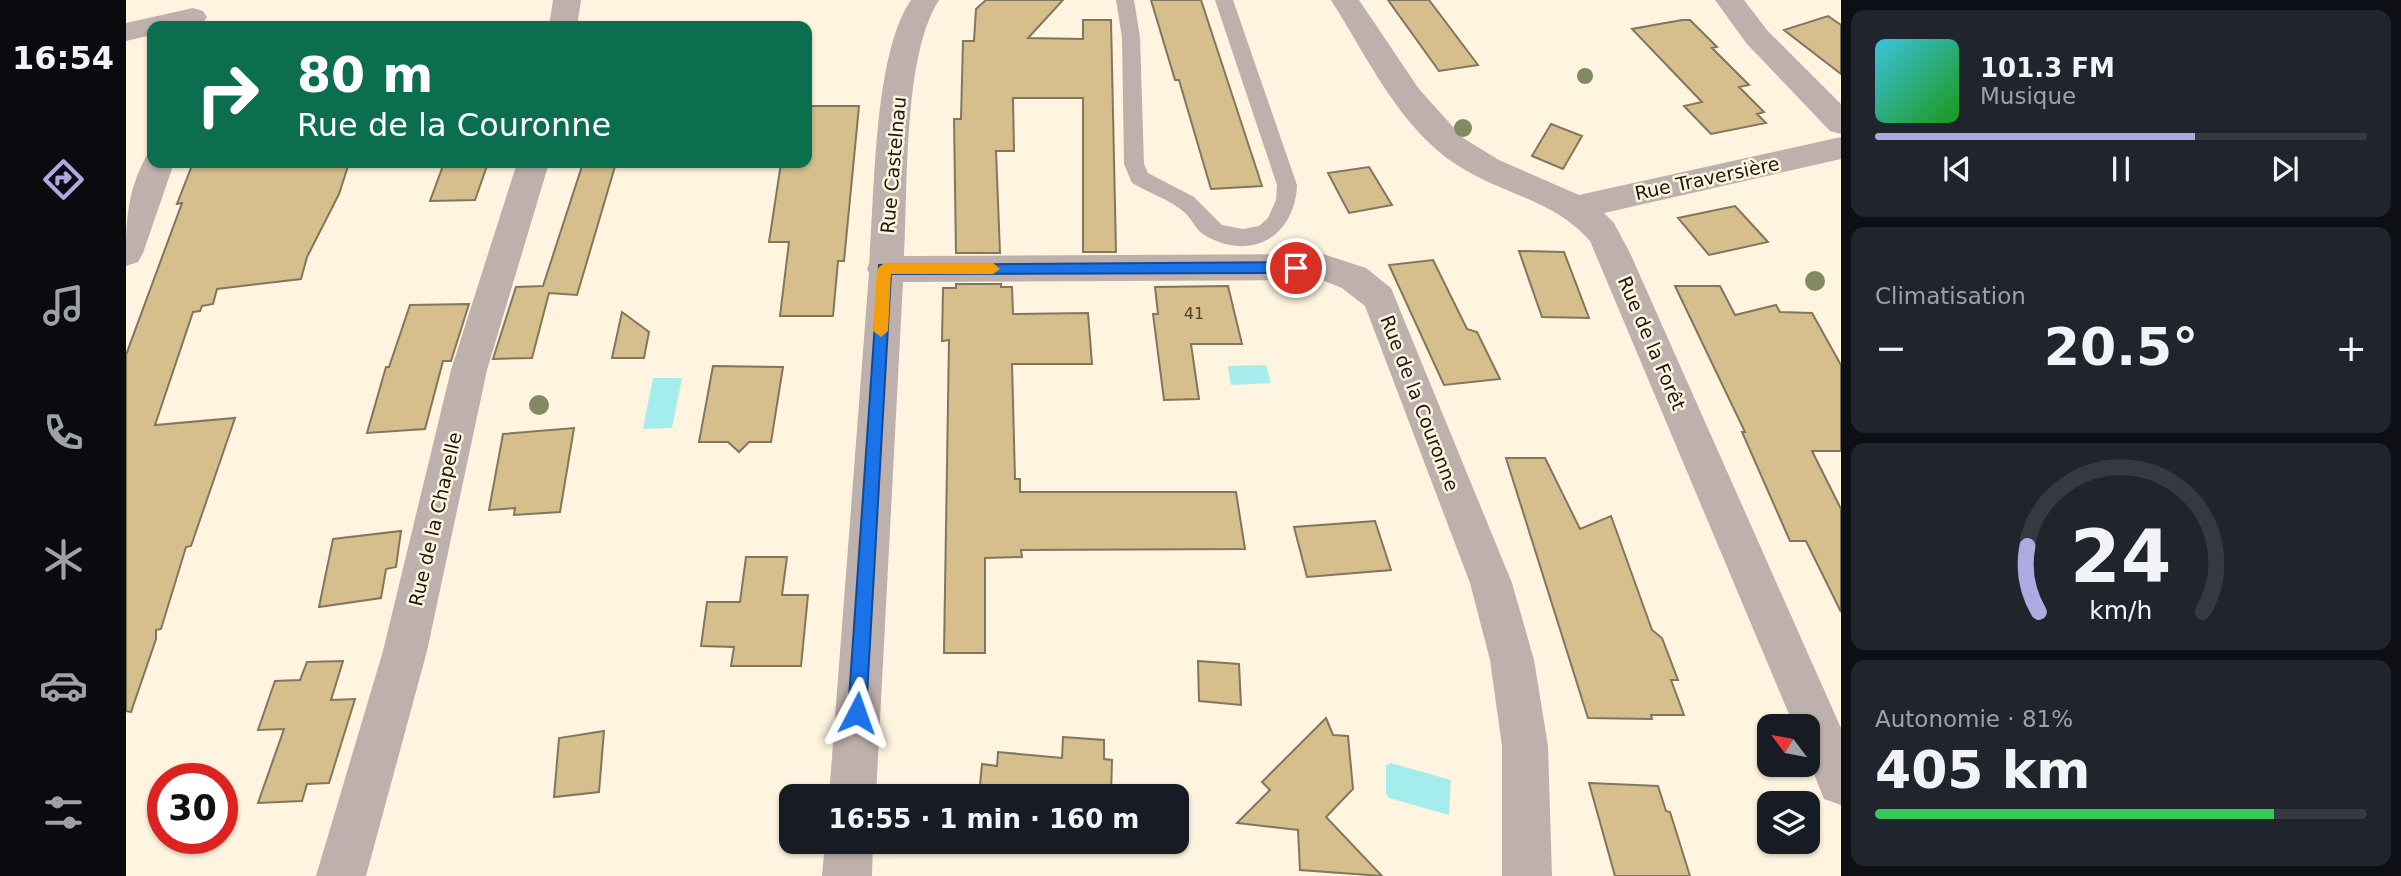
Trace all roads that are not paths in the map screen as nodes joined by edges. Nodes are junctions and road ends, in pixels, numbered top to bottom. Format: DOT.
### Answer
graph roads {
  1 [pos="566,0"];
  2 [pos="925,0"];
  3 [pos="1125,0"];
  4 [pos="1224,0"];
  5 [pos="1345,0"];
  6 [pos="1729,0"];
  7 [pos="194,14"];
  8 [pos="168,21"];
  9 [pos="564,21"];
  10 [pos="147,26"];
  11 [pos="126,32"];
  12 [pos="1841,123"];
  13 [pos="1841,148"];
  14 [pos="157,168"];
  15 [pos="531,168"];
  16 [pos="1573,208"];
  17 [pos="1210,229"];
  18 [pos="126,253"];
  19 [pos="884,269"];
  20 [pos="1214,269"];
  21 [pos="1841,782"];
  22 [pos="853,784"];
  23 [pos="848,854"];
  24 [pos="341,876"];
  25 [pos="847,876"];
  26 [pos="1527,876"];
  1 -- 9 [label="street"];
  2 -- 19 [label="street, Rue Castelnau"];
  3 -- 17 [label="lane"];
  4 -- 17 [label="lane"];
  5 -- 16 [label="street, Rue de la Forêt"];
  6 -- 12 [label="street"];
  7 -- 8 [label="street"];
  10 -- 11 [label="street"];
  13 -- 16 [label="street, Rue Traversière"];
  14 -- 18 [label="street"];
  15 -- 24 [label="street, Rue de la Chapelle"];
  16 -- 21 [label="street, Rue de la Forêt"];
  17 -- 20 [label="lane"];
  19 -- 20 [label="street, Rue de la Couronne"];
  19 -- 22 [label="street, Rue Castelnau"];
  20 -- 26 [label="street, Rue de la Couronne"];
  23 -- 25 [label="street"];
}
